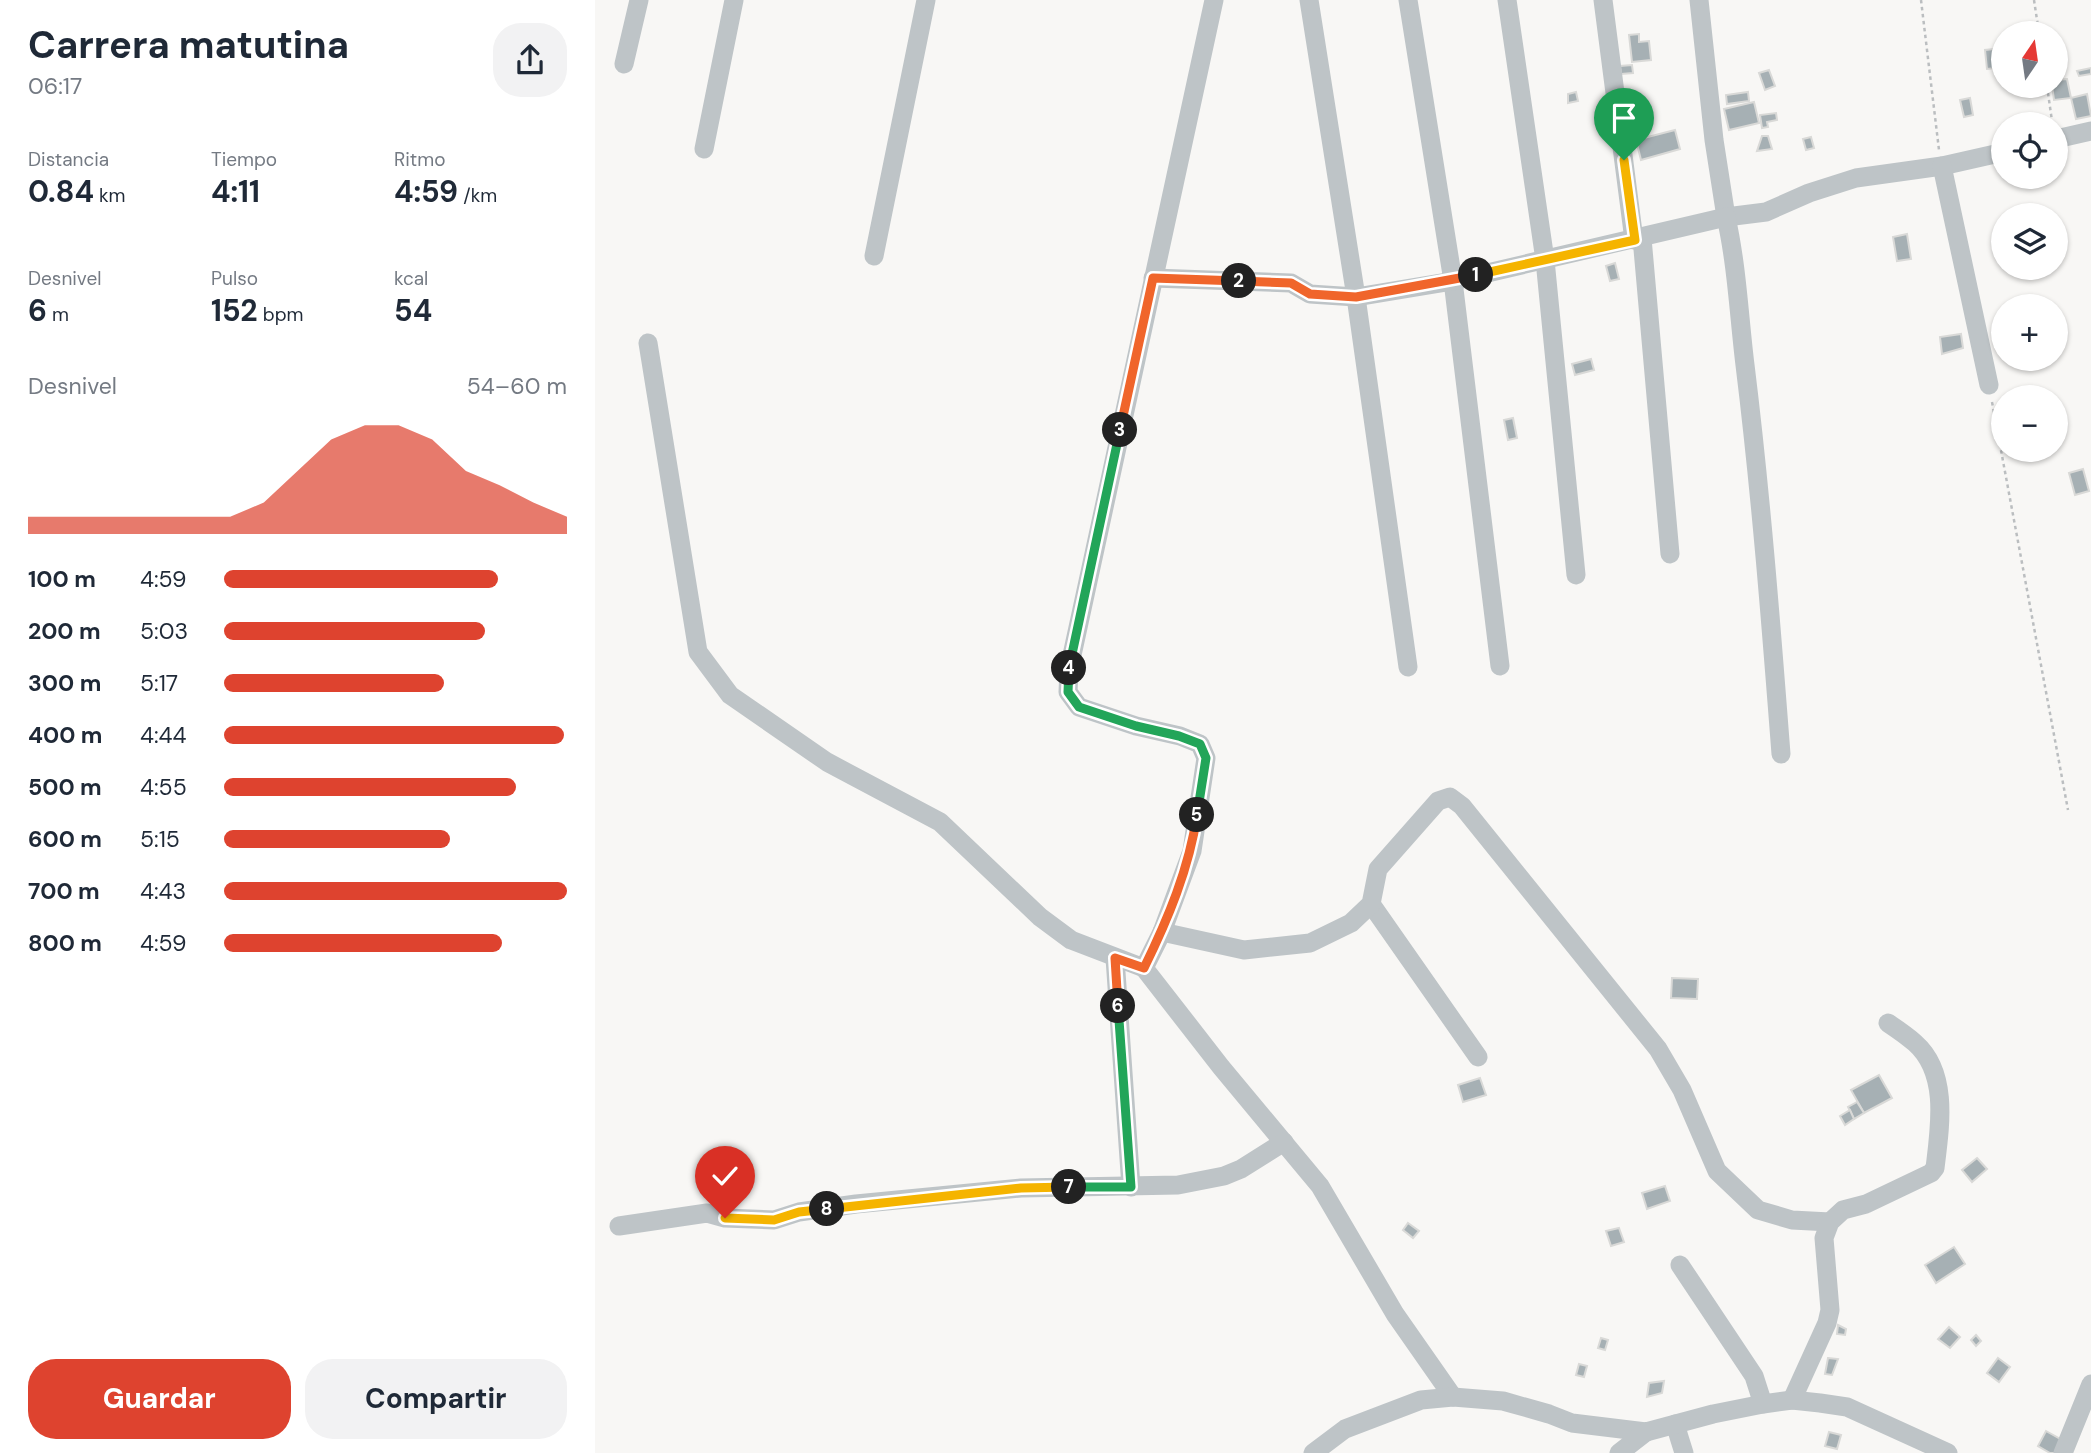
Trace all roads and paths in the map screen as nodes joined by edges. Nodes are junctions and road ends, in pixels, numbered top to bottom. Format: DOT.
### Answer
graph roads {
  1 [pos="639,0"];
  2 [pos="734,0"];
  3 [pos="926,0"];
  4 [pos="1214,0"];
  5 [pos="1309,0"];
  6 [pos="1408,0"];
  7 [pos="1507,0"];
  8 [pos="1603,0"];
  9 [pos="1699,0"];
  10 [pos="1921,0"];
  11 [pos="2034,0"];
  12 [pos="2037,21"];
  13 [pos="624,64"];
  14 [pos="2091,131"];
  15 [pos="2068,136"];
  16 [pos="704,149"];
  17 [pos="1991,155"];
  18 [pos="1942,166"];
  19 [pos="1726,218"];
  20 [pos="1638,239"];
  21 [pos="874,256"];
  22 [pos="1545,260"];
  23 [pos="1153,278"];
  24 [pos="1453,281"];
  25 [pos="1356,297"];
  26 [pos="648,343"];
  27 [pos="1989,384"];
  28 [pos="1670,554"];
  29 [pos="1576,576"];
  30 [pos="1500,666"];
  31 [pos="1408,667"];
  32 [pos="1781,754"];
  33 [pos="2068,810"];
  34 [pos="1370,904"];
  35 [pos="1162,932"];
  36 [pos="1115,958"];
  37 [pos="1144,968"];
  38 [pos="1888,1023"];
  39 [pos="1478,1057"];
  40 [pos="1284,1142"];
  41 [pos="1131,1187"];
  42 [pos="1830,1222"];
  43 [pos="619,1226"];
  44 [pos="1680,1265"];
  45 [pos="2091,1384"];
  46 [pos="1453,1397"];
  47 [pos="1792,1400"];
  48 [pos="1763,1404"];
  49 [pos="1675,1424"];
  50 [pos="1646,1432"];
  51 [pos="1313,1453"];
  52 [pos="1619,1453"];
  53 [pos="1684,1453"];
  54 [pos="1948,1453"];
  55 [pos="2063,1453"];
  1 -- 13 [label="street"];
  2 -- 16 [label="street"];
  3 -- 21 [label="street"];
  4 -- 23 [label="street"];
  5 -- 25 [label="street"];
  6 -- 24 [label="street"];
  7 -- 22 [label="street"];
  8 -- 20 [label="street"];
  9 -- 19 [label="street"];
  10 -- 18 [label="path"];
  11 -- 12 [label="path"];
  14 -- 15 [label="street"];
  17 -- 18 [label="street"];
  18 -- 19 [label="street"];
  18 -- 27 [label="street"];
  19 -- 20 [label="street"];
  19 -- 32 [label="street"];
  20 -- 22 [label="street"];
  20 -- 28 [label="street"];
  22 -- 24 [label="street"];
  22 -- 29 [label="street"];
  23 -- 25 [label="street"];
  23 -- 35 [label="street"];
  24 -- 25 [label="street"];
  24 -- 30 [label="street"];
  25 -- 31 [label="street"];
  26 -- 36 [label="street"];
  27 -- 33 [label="path"];
  34 -- 35 [label="street"];
  34 -- 39 [label="street"];
  34 -- 42 [label="street"];
  35 -- 37 [label="street"];
  36 -- 37 [label="street"];
  36 -- 41 [label="street"];
  37 -- 40 [label="street"];
  38 -- 42 [label="street"];
  40 -- 41 [label="street"];
  40 -- 46 [label="street"];
  41 -- 43 [label="street"];
  42 -- 47 [label="street"];
  44 -- 48 [label="street"];
  45 -- 55 [label="street"];
  46 -- 50 [label="street"];
  46 -- 51 [label="street"];
  47 -- 48 [label="street"];
  47 -- 54 [label="street"];
  48 -- 49 [label="street"];
  49 -- 50 [label="street"];
  49 -- 53 [label="street"];
  50 -- 52 [label="street"];
}
